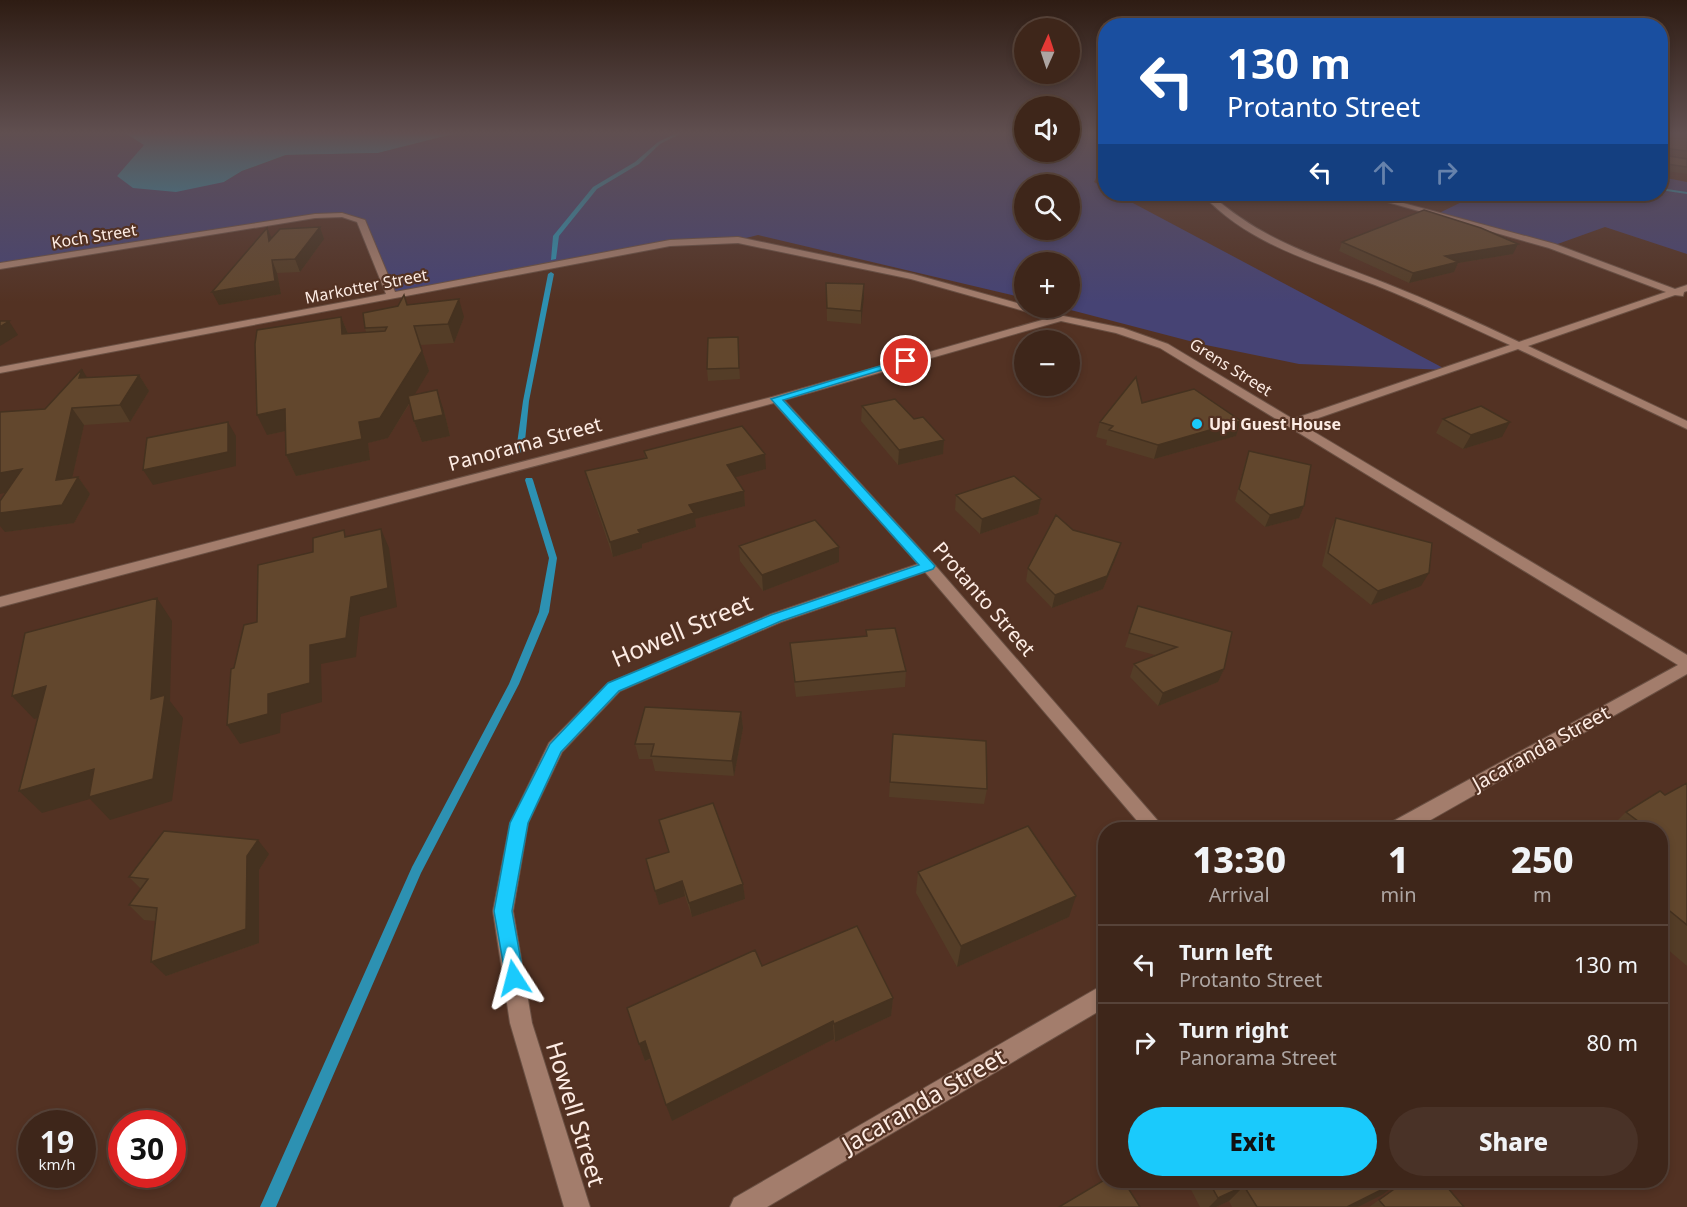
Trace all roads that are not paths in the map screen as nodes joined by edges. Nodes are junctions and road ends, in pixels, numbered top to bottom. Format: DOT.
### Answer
graph roads {
  1 [pos="1215,201"];
  2 [pos="1388,201"];
  3 [pos="738,240"];
  4 [pos="0,266"];
  5 [pos="1683,293"];
  6 [pos="392,297"];
  7 [pos="1014,306"];
  8 [pos="1059,318"];
  9 [pos="1519,344"];
  10 [pos="0,370"];
  11 [pos="776,399"];
  12 [pos="1290,424"];
  13 [pos="1687,425"];
  14 [pos="928,566"];
  15 [pos="0,602"];
  16 [pos="1687,665"];
  17 [pos="1150,822"];
  18 [pos="1409,822"];
  19 [pos="1098,999"];
  20 [pos="577,1207"];
  21 [pos="743,1207"];
  1 -- 9 [label="street"];
  2 -- 5 [label="street"];
  3 -- 6 [label="street, Markotter Street"];
  3 -- 7 [label="street, Grens Street"];
  4 -- 6 [label="street, Koch Street"];
  5 -- 9 [label="street"];
  6 -- 10 [label="street, Markotter Street"];
  8 -- 11 [label="street, Panorama Street"];
  8 -- 12 [label="street, Grens Street"];
  9 -- 12 [label="street"];
  9 -- 13 [label="street"];
  11 -- 14 [label="street, Protanto Street"];
  11 -- 15 [label="street, Panorama Street"];
  12 -- 16 [label="street, Grens Street"];
  14 -- 17 [label="street, Protanto Street"];
  14 -- 20 [label="street, Howell Street"];
  16 -- 18 [label="street, Jacaranda Street"];
  19 -- 21 [label="street, Jacaranda Street"];
}
